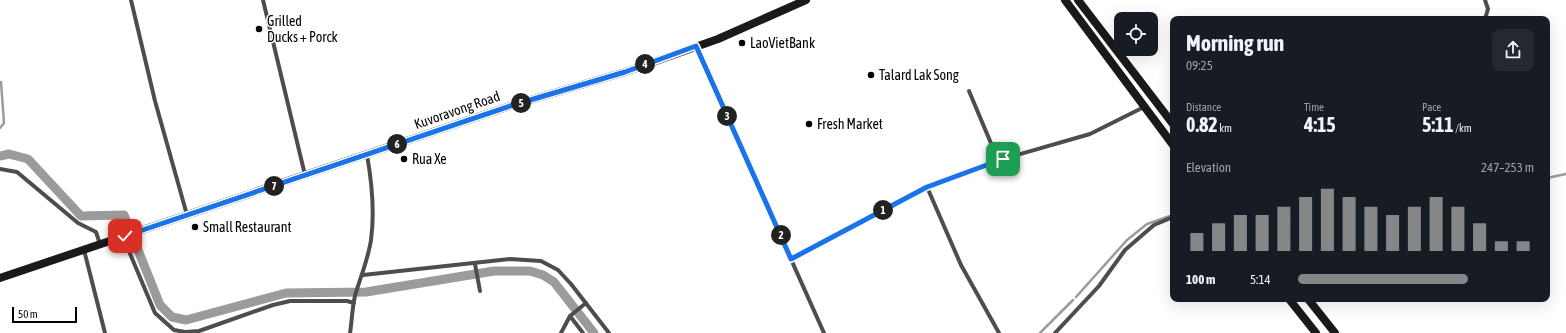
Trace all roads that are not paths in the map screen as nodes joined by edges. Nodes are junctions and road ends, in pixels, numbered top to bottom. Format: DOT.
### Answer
graph roads {
  1 [pos="131,0"];
  2 [pos="263,0"];
  3 [pos="806,0"];
  4 [pos="1065,0"];
  5 [pos="1078,0"];
  6 [pos="1485,0"];
  7 [pos="1486,16"];
  8 [pos="696,46"];
  9 [pos="969,91"];
  10 [pos="1144,107"];
  11 [pos="1170,120"];
  12 [pos="1170,141"];
  13 [pos="367,154"];
  14 [pos="998,160"];
  15 [pos="0,169"];
  16 [pos="305,175"];
  17 [pos="927,187"];
  18 [pos="187,215"];
  19 [pos="1170,218"];
  20 [pos="124,236"];
  21 [pos="100,244"];
  22 [pos="84,250"];
  23 [pos="791,259"];
  24 [pos="475,264"];
  25 [pos="363,275"];
  26 [pos="0,278"];
  27 [pos="480,291"];
  28 [pos="1292,302"];
  29 [pos="1310,302"];
  30 [pos="354,303"];
  31 [pos="586,303"];
  32 [pos="570,316"];
  33 [pos="105,333"];
  34 [pos="350,333"];
  35 [pos="561,333"];
  36 [pos="582,333"];
  37 [pos="609,333"];
  38 [pos="824,333"];
  39 [pos="999,333"];
  40 [pos="1055,333"];
  41 [pos="1316,333"];
  42 [pos="1335,333"];
  1 -- 18 [label="street"];
  2 -- 16 [label="street"];
  3 -- 8 [label="street, Kuvoravong Road"];
  4 -- 10 [label="street"];
  5 -- 11 [label="street"];
  6 -- 7 [label="street"];
  8 -- 13 [label="street, Kuvoravong Road"];
  8 -- 23 [label="street"];
  9 -- 14 [label="street"];
  10 -- 12 [label="street"];
  10 -- 14 [label="street"];
  13 -- 16 [label="street, Kuvoravong Road"];
  13 -- 25 [label="street"];
  14 -- 17 [label="street"];
  15 -- 21 [label="street"];
  16 -- 18 [label="street, Kuvoravong Road"];
  17 -- 23 [label="street"];
  17 -- 39 [label="street"];
  18 -- 20 [label="street, Kuvoravong Road"];
  19 -- 40 [label="street"];
  20 -- 21 [label="street, Kuvoravong Road"];
  20 -- 30 [label="street"];
  21 -- 22 [label="street, Kuvoravong Road"];
  22 -- 26 [label="street, Kuvoravong Road"];
  22 -- 33 [label="street"];
  23 -- 38 [label="street"];
  24 -- 25 [label="street"];
  24 -- 27 [label="street"];
  24 -- 31 [label="street"];
  25 -- 30 [label="street"];
  28 -- 41 [label="street"];
  29 -- 42 [label="street"];
  30 -- 34 [label="street"];
  31 -- 32 [label="street"];
  31 -- 37 [label="street"];
  32 -- 35 [label="street"];
  32 -- 36 [label="street"];
}
